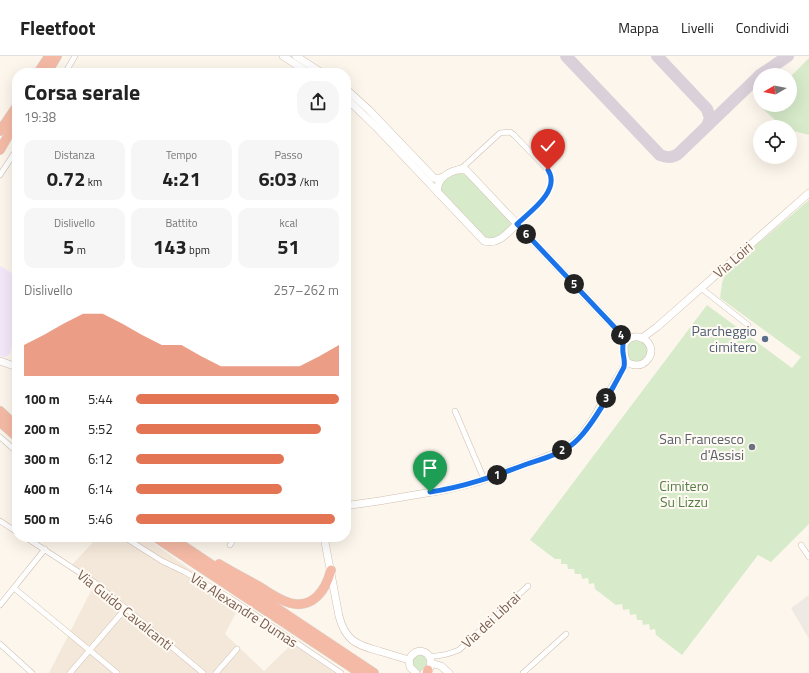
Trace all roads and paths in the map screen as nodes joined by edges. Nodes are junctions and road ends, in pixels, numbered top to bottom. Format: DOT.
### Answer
graph roads {
  1 [pos="49,56"];
  2 [pos="57,56"];
  3 [pos="74,56"];
  4 [pos="283,56"];
  5 [pos="296,56"];
  6 [pos="41,68"];
  7 [pos="50,68"];
  8 [pos="68,68"];
  9 [pos="301,68"];
  10 [pos="314,68"];
  11 [pos="351,93"];
  12 [pos="351,103"];
  13 [pos="12,122"];
  14 [pos="12,123"];
  15 [pos="12,125"];
  16 [pos="12,126"];
  17 [pos="0,131"];
  18 [pos="0,136"];
  19 [pos="0,145"];
  20 [pos="0,150"];
  21 [pos="12,157"];
  22 [pos="455,170"];
  23 [pos="0,175"];
  24 [pos="443,177"];
  25 [pos="438,193"];
  26 [pos="809,193"];
  27 [pos="517,224"];
  28 [pos="701,288"];
  29 [pos="748,325"];
  30 [pos="657,327"];
  31 [pos="620,333"];
  32 [pos="631,338"];
  33 [pos="642,338"];
  34 [pos="649,343"];
  35 [pos="623,348"];
  36 [pos="625,358"];
  37 [pos="0,361"];
  38 [pos="12,365"];
  39 [pos="635,365"];
  40 [pos="619,375"];
  41 [pos="0,411"];
  42 [pos="455,411"];
  43 [pos="0,422"];
  44 [pos="12,422"];
  45 [pos="12,433"];
  46 [pos="0,437"];
  47 [pos="12,448"];
  48 [pos="484,480"];
  49 [pos="351,505"];
  50 [pos="0,521"];
  51 [pos="0,526"];
  52 [pos="8,527"];
  53 [pos="12,529"];
  54 [pos="33,542"];
  55 [pos="132,542"];
  56 [pos="163,542"];
  57 [pos="178,542"];
  58 [pos="180,542"];
  59 [pos="232,542"];
  60 [pos="326,542"];
  61 [pos="801,544"];
  62 [pos="230,545"];
  63 [pos="45,550"];
  64 [pos="809,557"];
  65 [pos="331,570"];
  66 [pos="528,586"];
  67 [pos="14,588"];
  68 [pos="0,605"];
  69 [pos="126,608"];
  70 [pos="566,634"];
  71 [pos="0,644"];
  72 [pos="90,650"];
  73 [pos="237,650"];
  74 [pos="409,660"];
  75 [pos="428,667"];
  76 [pos="413,672"];
  77 [pos="32,673"];
  78 [pos="70,673"];
  79 [pos="117,673"];
  80 [pos="203,673"];
  81 [pos="216,673"];
  82 [pos="341,673"];
  83 [pos="360,673"];
  84 [pos="374,673"];
  85 [pos="449,673"];
  86 [pos="523,673"];
  1 -- 6 [label="highway"];
  2 -- 7 [label="highway"];
  3 -- 8 [label="street"];
  4 -- 9 [label="main road"];
  5 -- 10 [label="main road"];
  11 -- 24 [label="main road"];
  12 -- 25 [label="main road"];
  13 -- 17 [label="highway"];
  14 -- 18 [label="highway"];
  15 -- 19 [label="highway"];
  16 -- 20 [label="highway"];
  21 -- 23 [label="street"];
  22 -- 24 [label="main road"];
  22 -- 27 [label="main road"];
  22 -- 27 [label="street"];
  24 -- 25 [label="main road"];
  25 -- 27 [label="main road"];
  26 -- 28 [label="main road, Via Loiri"];
  27 -- 31 [label="main road"];
  28 -- 29 [label="street"];
  28 -- 30 [label="main road, Via Loiri"];
  30 -- 33 [label="main road, Via Loiri"];
  30 -- 34 [label="main road"];
  31 -- 32 [label="main road"];
  31 -- 35 [label="main road"];
  32 -- 33 [label="main road"];
  32 -- 35 [label="main road"];
  33 -- 34 [label="main road"];
  34 -- 39 [label="main road"];
  35 -- 36 [label="main road"];
  36 -- 39 [label="main road"];
  36 -- 40 [label="main road"];
  37 -- 38 [label="main road"];
  39 -- 40 [label="main road"];
  40 -- 48 [label="main road"];
  41 -- 44 [label="highway"];
  42 -- 48 [label="street"];
  43 -- 45 [label="highway"];
  46 -- 47 [label="street"];
  48 -- 49 [label="main road"];
  50 -- 52 [label="street"];
  51 -- 52 [label="street"];
  52 -- 53 [label="street"];
  54 -- 63 [label="street, Via Guido Cavalcanti"];
  55 -- 82 [label="street, Via Alexandre Dumas"];
  56 -- 83 [label="highway"];
  57 -- 84 [label="highway"];
  58 -- 65 [label="highway"];
  59 -- 62 [label="street"];
  60 -- 65 [label="main road"];
  61 -- 64 [label="street"];
  63 -- 67 [label="street"];
  63 -- 69 [label="street, Via Guido Cavalcanti"];
  65 -- 74 [label="main road"];
  66 -- 75 [label="street, Via dei Librai"];
  67 -- 68 [label="street"];
  67 -- 72 [label="street"];
  69 -- 72 [label="street"];
  69 -- 80 [label="street, Via Guido Cavalcanti"];
  70 -- 86 [label="street"];
  71 -- 77 [label="street"];
  72 -- 78 [label="street"];
  72 -- 79 [label="street"];
  73 -- 81 [label="street"];
  74 -- 75 [label="main road"];
  74 -- 76 [label="main road"];
  75 -- 85 [label="main road"];
}
